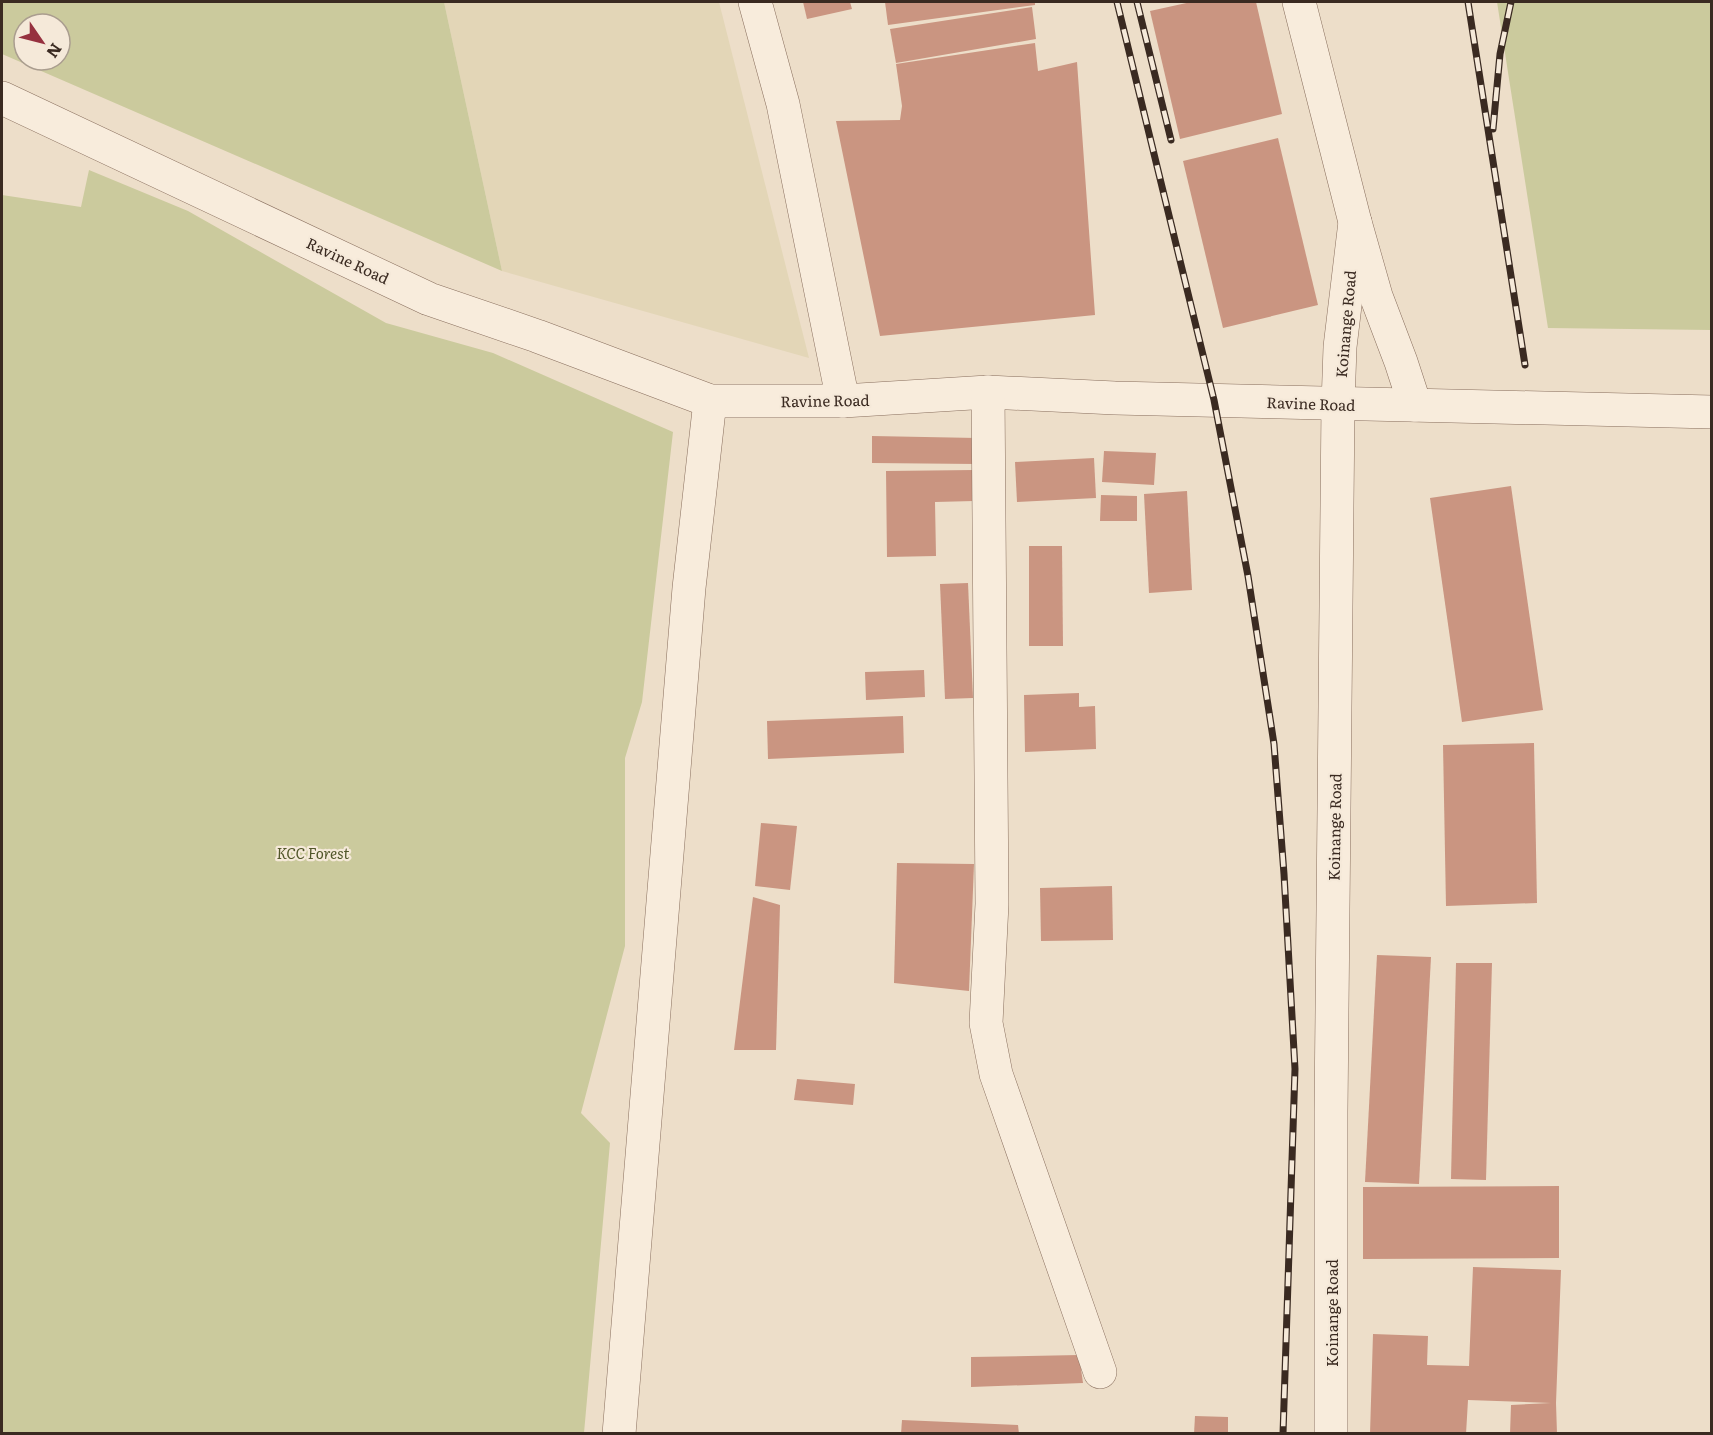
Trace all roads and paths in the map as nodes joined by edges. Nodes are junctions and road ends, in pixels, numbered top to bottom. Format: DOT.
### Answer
graph roads {
  1 [pos="755,2"];
  2 [pos="1299,2"];
  3 [pos="2,98"];
  4 [pos="1355,222"];
  5 [pos="988,392"];
  6 [pos="710,401"];
  7 [pos="843,401"];
  8 [pos="1338,405"];
  9 [pos="1414,405"];
  10 [pos="1712,412"];
  11 [pos="1100,1372"];
  12 [pos="619,1434"];
  13 [pos="1331,1434"];
  1 -- 7 [label="street"];
  2 -- 4 [label="street, Koinange Road"];
  3 -- 6 [label="street, Ravine Road"];
  4 -- 8 [label="street, Koinange Road"];
  4 -- 9 [label="street, Koinange Road"];
  5 -- 7 [label="street, Ravine Road"];
  5 -- 8 [label="street, Ravine Road"];
  5 -- 11 [label="street"];
  6 -- 7 [label="street, Ravine Road"];
  6 -- 12 [label="street"];
  8 -- 9 [label="street, Ravine Road"];
  8 -- 13 [label="street, Koinange Road"];
  9 -- 10 [label="street, Ravine Road"];
}
